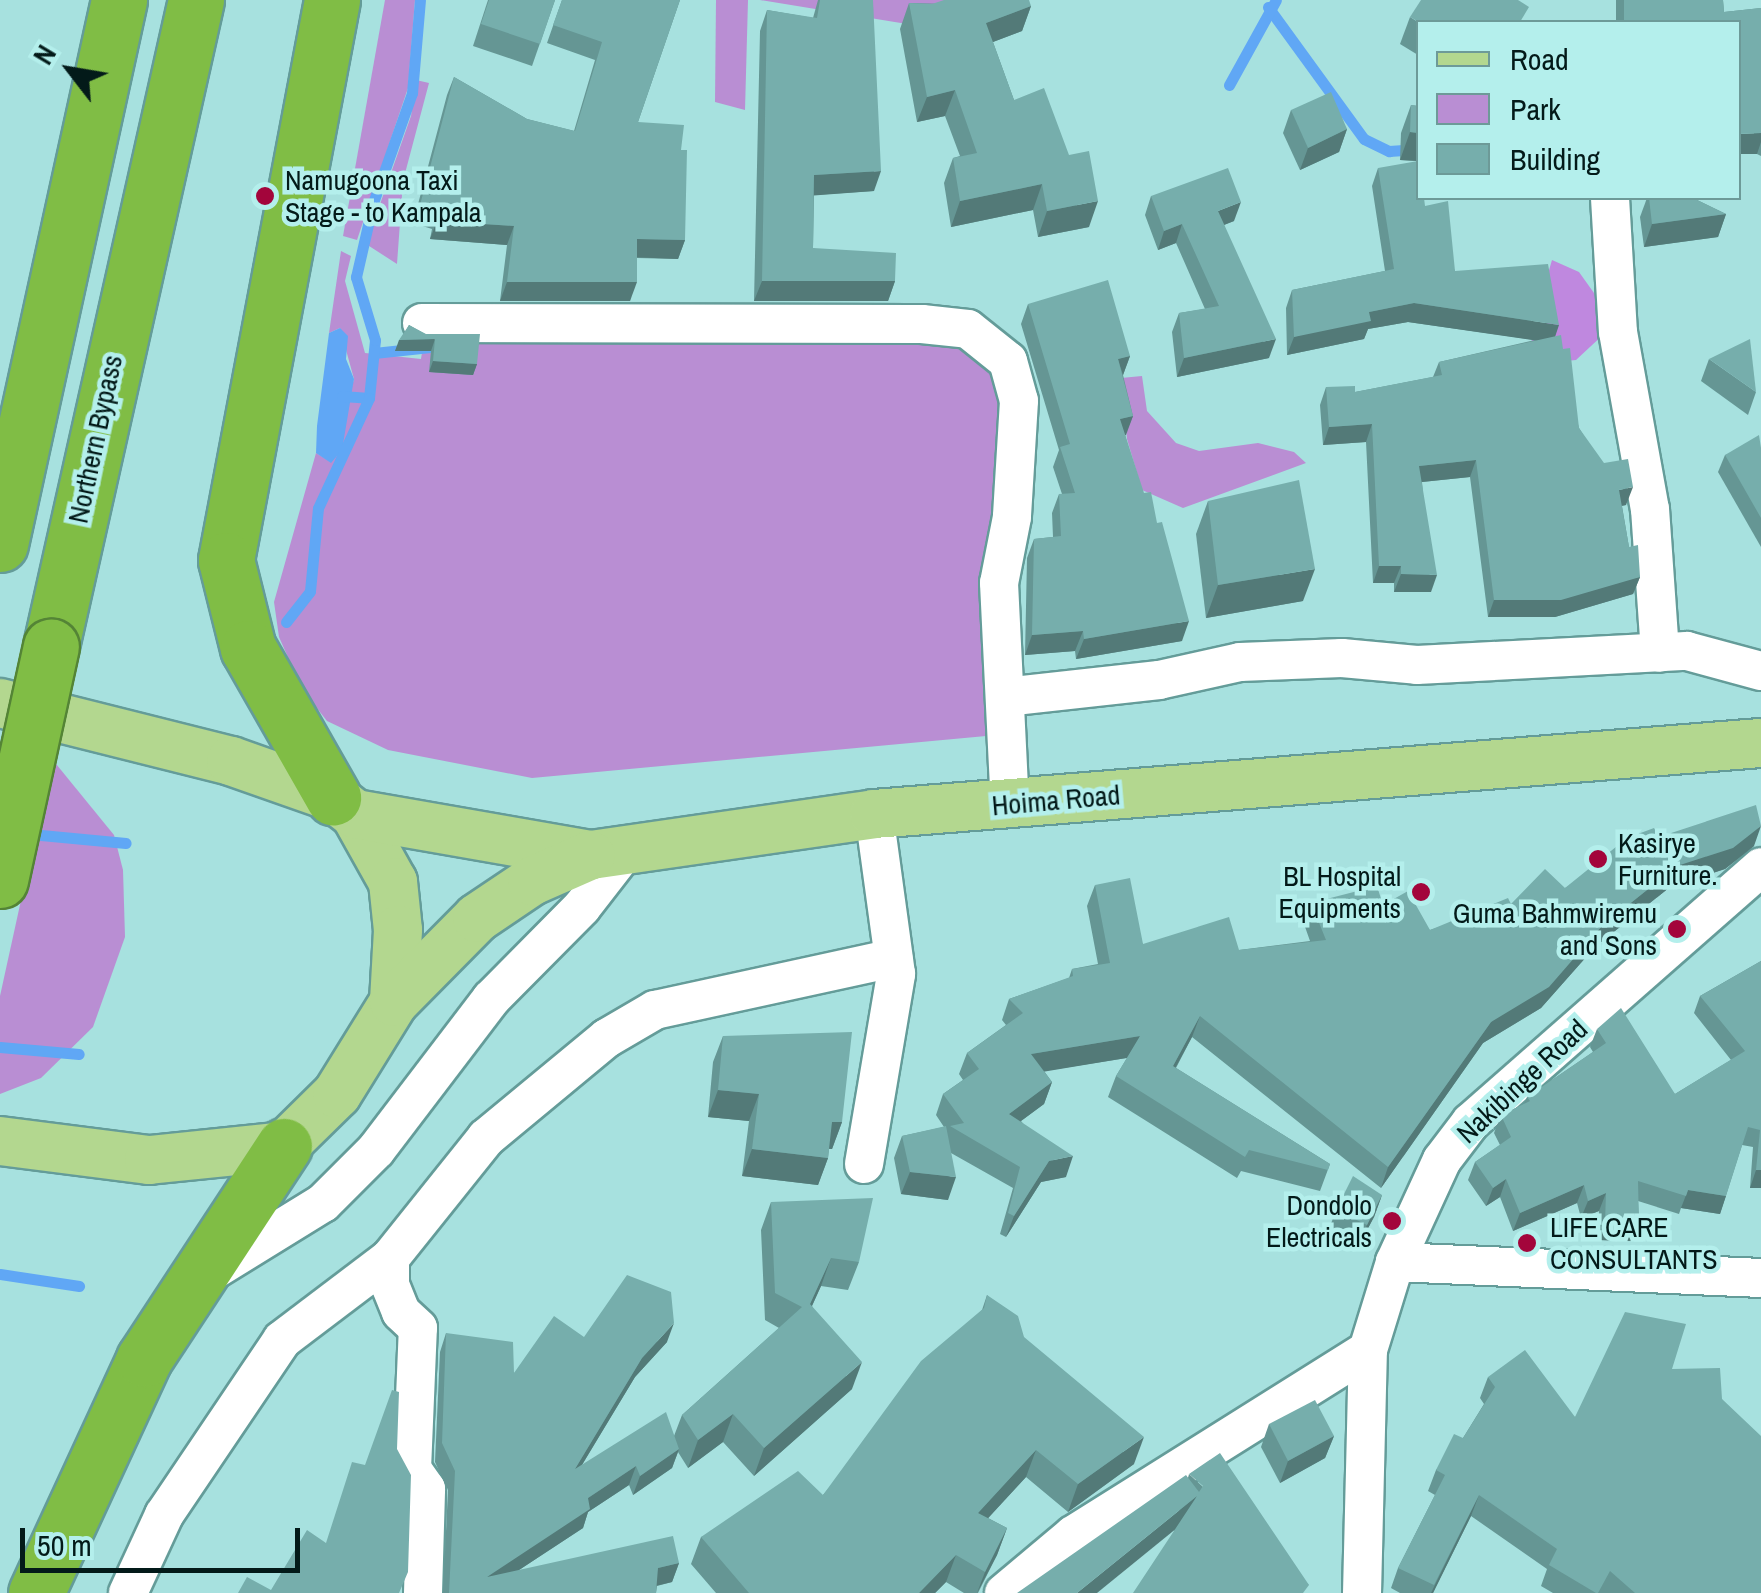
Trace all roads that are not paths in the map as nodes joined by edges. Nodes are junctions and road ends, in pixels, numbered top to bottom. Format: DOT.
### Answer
graph roads {
  1 [pos="119,0"];
  2 [pos="196,0"];
  3 [pos="332,0"];
  4 [pos="1610,200"];
  5 [pos="422,323"];
  6 [pos="0,544"];
  7 [pos="1660,653"];
  8 [pos="1761,671"];
  9 [pos="1005,697"];
  10 [pos="0,703"];
  11 [pos="1761,743"];
  12 [pos="1010,804"];
  13 [pos="344,806"];
  14 [pos="874,814"];
  15 [pos="608,853"];
  16 [pos="1761,867"];
  17 [pos="0,880"];
  18 [pos="893,958"];
  19 [pos="394,1002"];
  20 [pos="0,1141"];
  21 [pos="284,1146"];
  22 [pos="864,1164"];
  23 [pos="390,1258"];
  24 [pos="1395,1262"];
  25 [pos="1761,1278"];
  26 [pos="184,1292"];
  27 [pos="1368,1350"];
  28 [pos="36,1593"];
  29 [pos="128,1593"];
  30 [pos="423,1593"];
  31 [pos="1004,1593"];
  32 [pos="1362,1593"];
  1 -- 6 [label="highway"];
  2 -- 17 [label="highway, Northern Bypass, bridge"];
  3 -- 13 [label="highway"];
  4 -- 7 [label="street"];
  5 -- 9 [label="street"];
  7 -- 8 [label="street"];
  7 -- 9 [label="street"];
  9 -- 12 [label="street"];
  10 -- 13 [label="main road, Hoima Road"];
  11 -- 12 [label="main road, Hoima Road"];
  12 -- 14 [label="main road, Hoima Road"];
  13 -- 15 [label="main road, Hoima Road"];
  13 -- 19 [label="main road"];
  14 -- 15 [label="main road, Hoima Road"];
  14 -- 18 [label="street"];
  15 -- 19 [label="main road"];
  15 -- 26 [label="street"];
  16 -- 24 [label="street, Nakibinge Road"];
  18 -- 22 [label="street"];
  18 -- 23 [label="street"];
  19 -- 21 [label="main road"];
  20 -- 21 [label="main road"];
  21 -- 26 [label="highway"];
  23 -- 29 [label="street"];
  23 -- 30 [label="street"];
  24 -- 25 [label="street"];
  24 -- 27 [label="street, Nakibinge Road"];
  26 -- 28 [label="highway"];
  27 -- 31 [label="street"];
  27 -- 32 [label="street, Nakibinge Road"];
}
